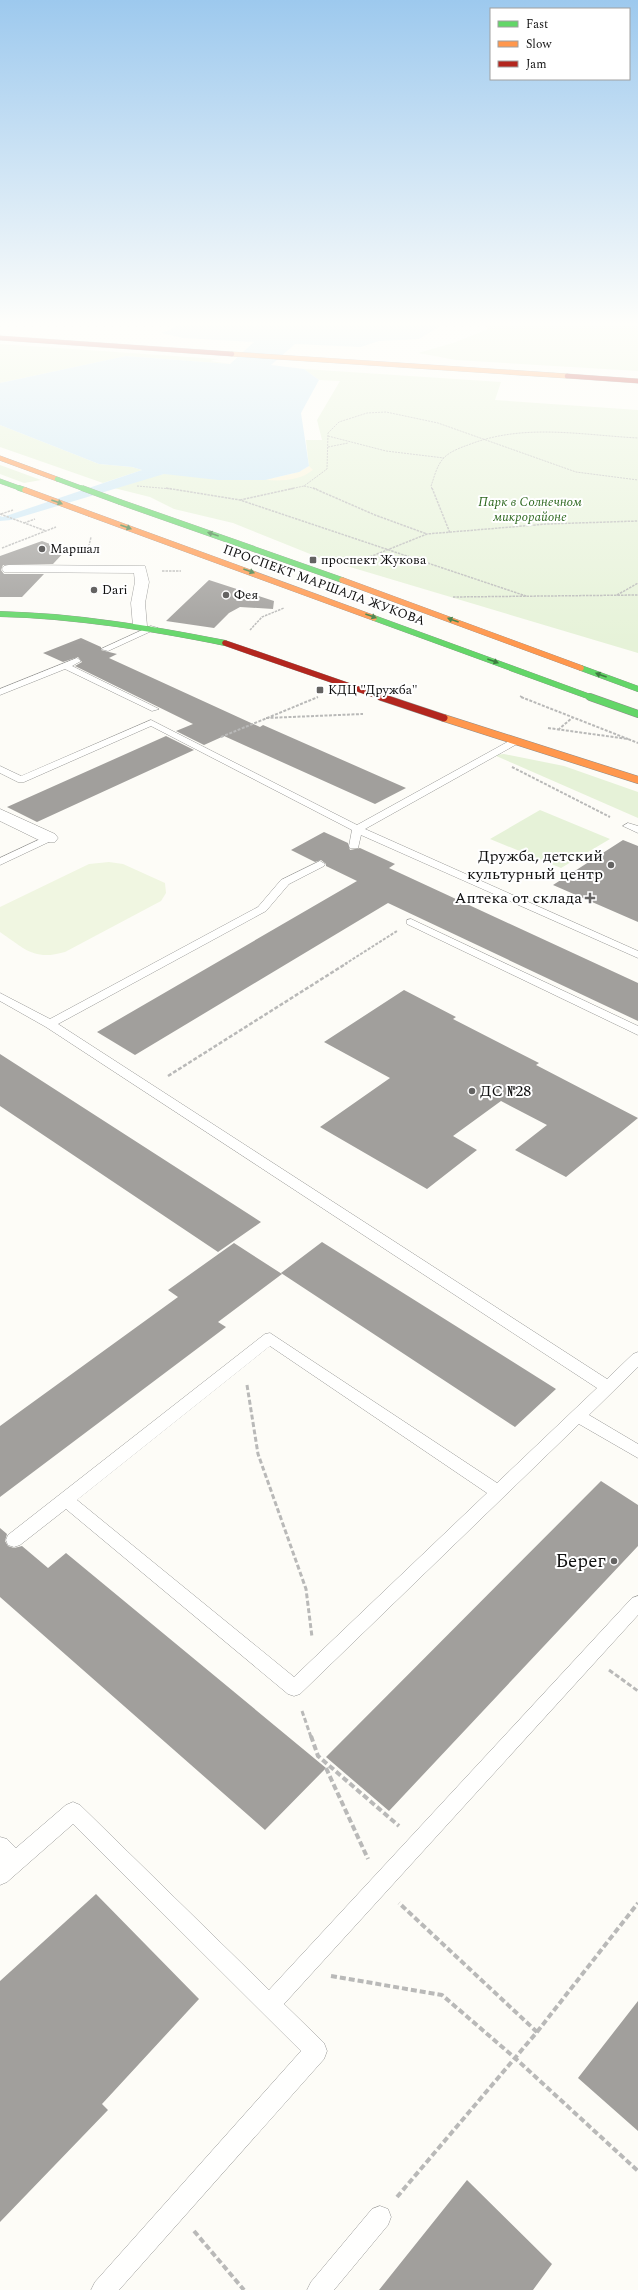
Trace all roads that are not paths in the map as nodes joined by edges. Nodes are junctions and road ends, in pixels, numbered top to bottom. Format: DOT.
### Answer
graph roads {
  1 [pos="0,458"];
  2 [pos="0,481"];
  3 [pos="9,569"];
  4 [pos="0,614"];
  5 [pos="140,626"];
  6 [pos="154,628"];
  7 [pos="105,649"];
  8 [pos="77,661"];
  9 [pos="65,666"];
  10 [pos="638,689"];
  11 [pos="0,692"];
  12 [pos="155,709"];
  13 [pos="638,714"];
  14 [pos="514,742"];
  15 [pos="0,769"];
  16 [pos="638,780"];
  17 [pos="0,814"];
  18 [pos="628,826"];
  19 [pos="357,828"];
  20 [pos="638,830"];
  21 [pos="49,838"];
  22 [pos="354,846"];
  23 [pos="0,862"];
  24 [pos="320,864"];
  25 [pos="411,922"];
  26 [pos="638,954"];
  27 [pos="0,996"];
  28 [pos="50,1024"];
  29 [pos="638,1031"];
  30 [pos="638,1358"];
  31 [pos="608,1387"];
  32 [pos="578,1416"];
  33 [pos="638,1452"];
  34 [pos="498,1492"];
  35 [pos="66,1500"];
  36 [pos="14,1540"];
  37 [pos="638,1603"];
  38 [pos="0,1846"];
  39 [pos="15,1861"];
  40 [pos="0,1875"];
  41 [pos="269,2006"];
  42 [pos="380,2217"];
  43 [pos="103,2290"];
  44 [pos="318,2290"];
  10 -- 1 [label="main road, ПРОСПЕКТ МАРШАЛА ЖУКОВА, one-way, bridge"];
  2 -- 13 [label="main road, ПРОСПЕКТ МАРШАЛА ЖУКОВА, one-way, bridge"];
  3 -- 5 [label="street"];
  4 -- 5 [label="main road"];
  5 -- 6 [label="main road"];
  6 -- 7 [label="lane"];
  6 -- 14 [label="main road"];
  8 -- 9 [label="lane"];
  9 -- 11 [label="lane"];
  9 -- 12 [label="lane"];
  14 -- 16 [label="main road"];
  14 -- 19 [label="lane"];
  15 -- 19 [label="lane"];
  17 -- 21 [label="street"];
  18 -- 20 [label="lane"];
  19 -- 22 [label="lane"];
  19 -- 26 [label="lane"];
  21 -- 23 [label="lane"];
  24 -- 28 [label="lane"];
  25 -- 29 [label="lane"];
  27 -- 28 [label="lane"];
  28 -- 31 [label="lane"];
  30 -- 31 [label="lane"];
  31 -- 32 [label="lane"];
  32 -- 33 [label="lane"];
  32 -- 34 [label="lane"];
  34 -- 35 [label="lane"];
  34 -- 35 [label="lane"];
  35 -- 36 [label="lane"];
  37 -- 41 [label="lane"];
  38 -- 39 [label="lane"];
  39 -- 40 [label="lane"];
  39 -- 41 [label="lane"];
  41 -- 43 [label="lane"];
  42 -- 44 [label="lane"];
}
